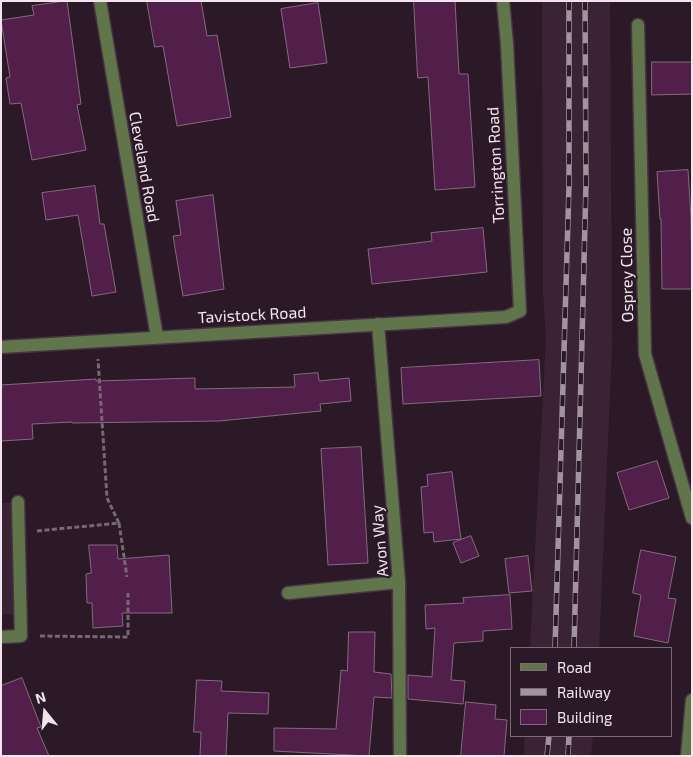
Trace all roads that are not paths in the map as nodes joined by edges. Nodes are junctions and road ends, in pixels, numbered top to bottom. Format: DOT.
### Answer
graph roads {
  1 [pos="100,1"];
  2 [pos="503,1"];
  3 [pos="638,25"];
  4 [pos="506,317"];
  5 [pos="378,324"];
  6 [pos="157,337"];
  7 [pos="1,346"];
  8 [pos="18,502"];
  9 [pos="692,518"];
  10 [pos="399,582"];
  11 [pos="288,593"];
  12 [pos="1,637"];
  13 [pos="692,700"];
  14 [pos="400,756"];
  15 [pos="687,756"];
  1 -- 6 [label="street, Cleveland Road"];
  2 -- 4 [label="street, Torrington Road"];
  3 -- 9 [label="street, Osprey Close"];
  4 -- 5 [label="street, Tavistock Road"];
  5 -- 6 [label="street, Tavistock Road"];
  5 -- 10 [label="street, Avon Way"];
  6 -- 7 [label="street, Tavistock Road"];
  8 -- 12 [label="street"];
  10 -- 11 [label="street"];
  10 -- 14 [label="street, Avon Way"];
  13 -- 15 [label="street"];
}
